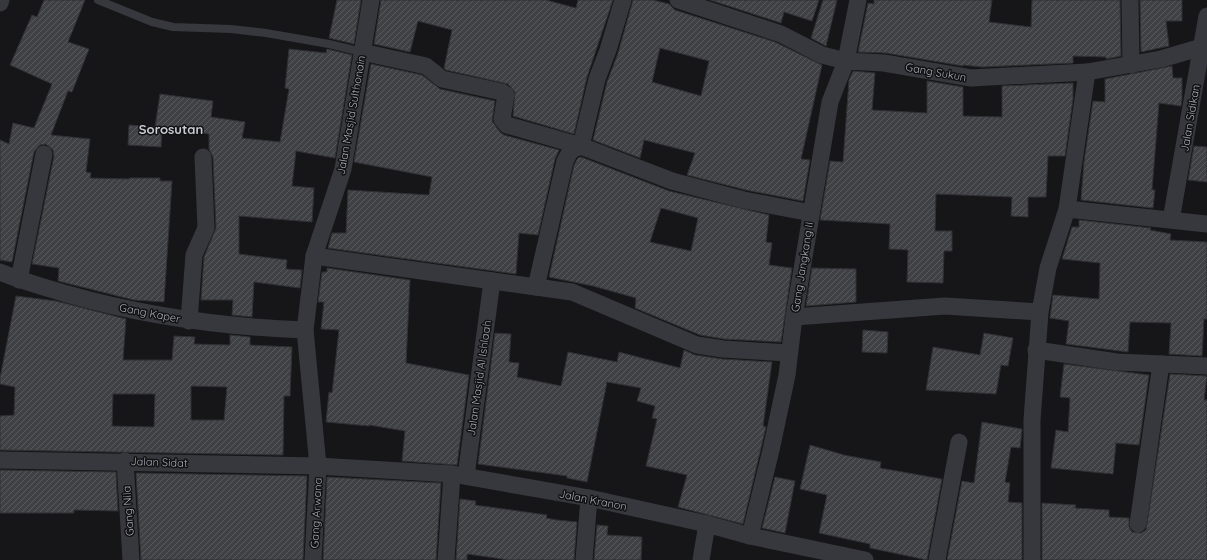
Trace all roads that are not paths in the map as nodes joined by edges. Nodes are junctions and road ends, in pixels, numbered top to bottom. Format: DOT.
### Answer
graph roads {
  1 [pos="98,0"];
  2 [pos="371,0"];
  3 [pos="623,0"];
  4 [pos="678,0"];
  5 [pos="858,0"];
  6 [pos="1130,0"];
  7 [pos="1207,16"];
  8 [pos="1202,47"];
  9 [pos="362,52"];
  10 [pos="846,61"];
  11 [pos="1131,65"];
  12 [pos="1087,72"];
  13 [pos="581,146"];
  14 [pos="44,154"];
  15 [pos="203,156"];
  16 [pos="1067,209"];
  17 [pos="811,213"];
  18 [pos="1171,220"];
  19 [pos="1207,224"];
  20 [pos="314,256"];
  21 [pos="0,272"];
  22 [pos="19,280"];
  23 [pos="492,281"];
  24 [pos="536,287"];
  25 [pos="1040,312"];
  26 [pos="794,316"];
  27 [pos="190,321"];
  28 [pos="304,330"];
  29 [pos="1036,350"];
  30 [pos="789,353"];
  31 [pos="1161,364"];
  32 [pos="1207,366"];
  33 [pos="959,442"];
  34 [pos="0,460"];
  35 [pos="125,461"];
  36 [pos="318,466"];
  37 [pos="459,475"];
  38 [pos="589,498"];
  39 [pos="707,524"];
  40 [pos="1138,524"];
  41 [pos="750,536"];
  42 [pos="131,560"];
  43 [pos="313,560"];
  44 [pos="446,560"];
  45 [pos="584,560"];
  46 [pos="701,560"];
  47 [pos="865,560"];
  48 [pos="937,560"];
  49 [pos="1032,560"];
  1 -- 9 [label="lane"];
  2 -- 9 [label="street, Jalan Masjid Sulthonain"];
  3 -- 13 [label="street"];
  4 -- 10 [label="street, Gang Sukun"];
  5 -- 10 [label="street, Gang Jangkang II"];
  6 -- 11 [label="street"];
  7 -- 8 [label="street, Jalan Sidikan"];
  8 -- 11 [label="street, Gang Sukun"];
  8 -- 18 [label="street, Jalan Sidikan"];
  9 -- 13 [label="street"];
  9 -- 20 [label="street, Jalan Masjid Sulthonain"];
  10 -- 12 [label="street, Gang Sukun"];
  10 -- 17 [label="street, Gang Jangkang II"];
  11 -- 12 [label="street, Gang Sukun"];
  12 -- 16 [label="street"];
  13 -- 17 [label="street"];
  13 -- 24 [label="street"];
  14 -- 22 [label="street"];
  15 -- 27 [label="street"];
  16 -- 18 [label="street"];
  16 -- 25 [label="street"];
  17 -- 26 [label="street, Gang Jangkang II"];
  18 -- 19 [label="street"];
  20 -- 23 [label="street"];
  20 -- 28 [label="street, Jalan Masjid Sulthonain"];
  21 -- 22 [label="street, Gang Kaper"];
  22 -- 27 [label="street, Gang Kaper"];
  23 -- 24 [label="street"];
  23 -- 37 [label="street, Jalan Masjid Al Ishlaah"];
  24 -- 30 [label="street"];
  25 -- 26 [label="street"];
  25 -- 29 [label="street"];
  26 -- 30 [label="street, Gang Jangkang II"];
  27 -- 28 [label="street, Gang Kaper"];
  28 -- 36 [label="street, Jalan Masjid Sulthonain"];
  29 -- 31 [label="street"];
  29 -- 49 [label="street"];
  30 -- 41 [label="street, Gang Jangkang II"];
  31 -- 32 [label="street"];
  31 -- 40 [label="street"];
  33 -- 48 [label="street"];
  34 -- 35 [label="street, Jalan Sidat"];
  35 -- 36 [label="street, Jalan Sidat"];
  35 -- 42 [label="street, Gang Nila"];
  36 -- 37 [label="street, Jalan Kranon"];
  36 -- 43 [label="street, Gang Arwana"];
  37 -- 38 [label="street, Jalan Kranon"];
  37 -- 44 [label="street, Jalan Masjid Al Ishlaah"];
  38 -- 39 [label="street, Jalan Kranon"];
  38 -- 45 [label="street"];
  39 -- 41 [label="street, Jalan Kranon"];
  39 -- 46 [label="street"];
  41 -- 47 [label="street, Jalan Kranon"];
}
